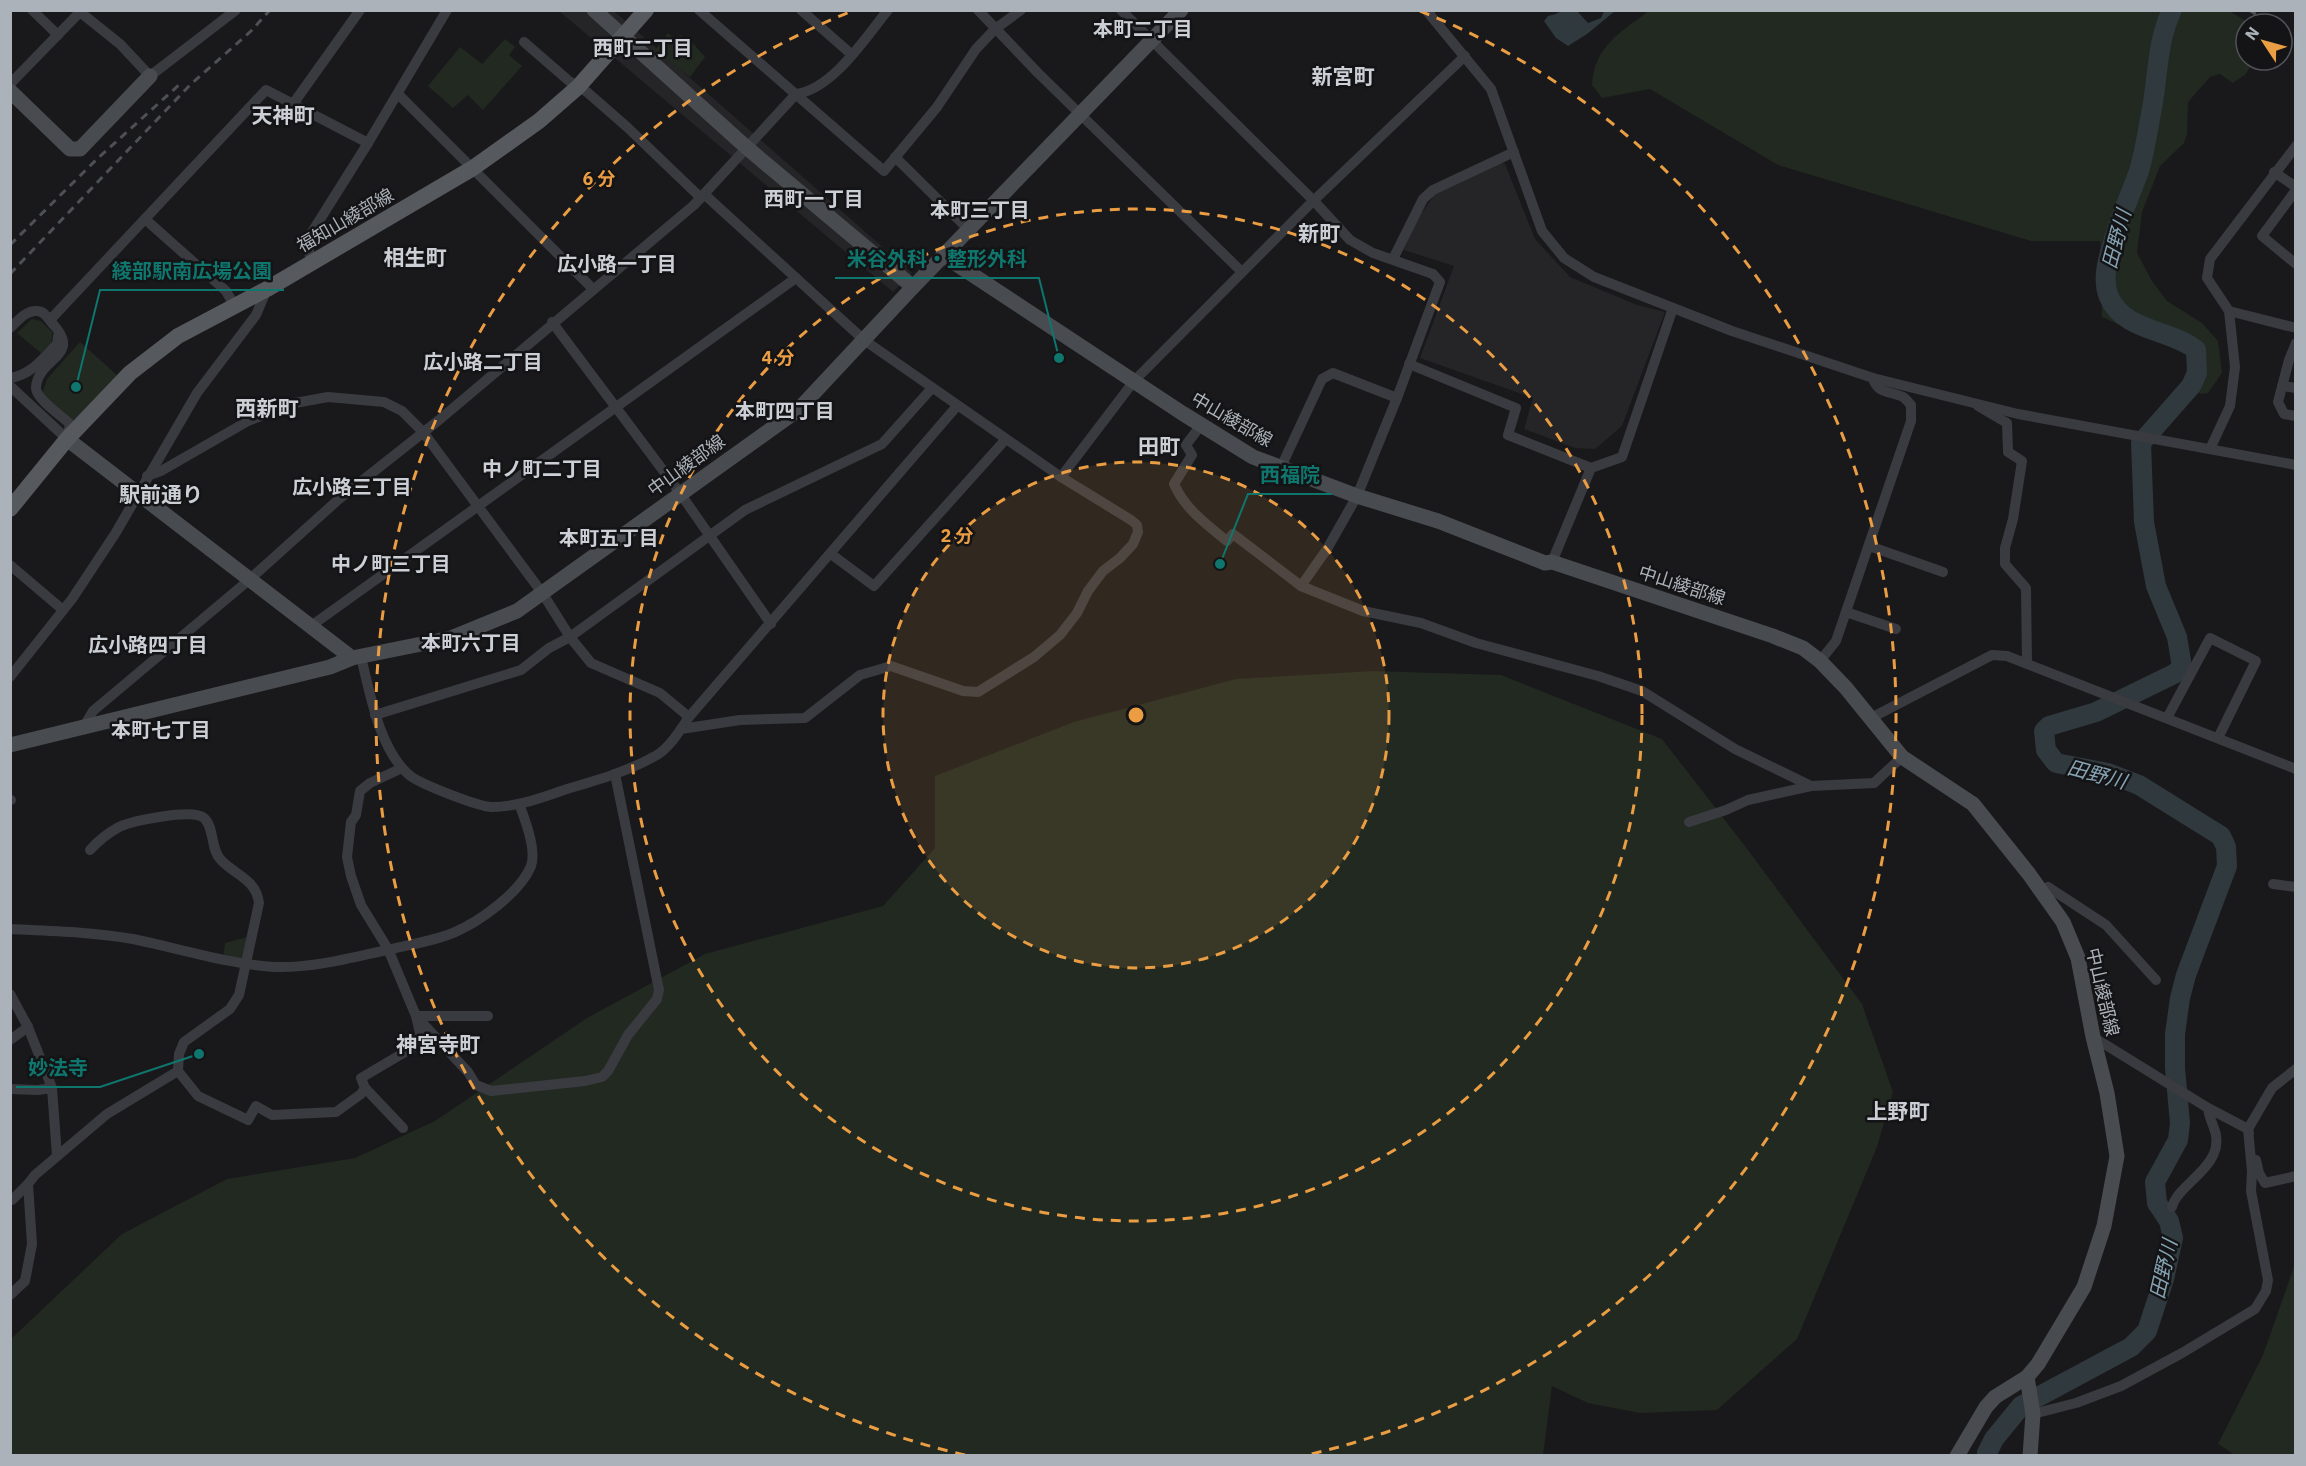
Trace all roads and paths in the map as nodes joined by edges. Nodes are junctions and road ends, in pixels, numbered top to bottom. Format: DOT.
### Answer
graph roads {
  1 [pos="32,10"];
  2 [pos="236,10"];
  3 [pos="360,10"];
  4 [pos="594,10"];
  5 [pos="646,10"];
  6 [pos="699,10"];
  7 [pos="801,10"];
  8 [pos="888,10"];
  9 [pos="978,10"];
  10 [pos="1021,10"];
  11 [pos="1121,10"];
  12 [pos="1181,10"];
  13 [pos="1425,10"];
  14 [pos="443,12"];
  15 [pos="995,29"];
  16 [pos="58,35"];
  17 [pos="624,36"];
  18 [pos="1151,40"];
  19 [pos="524,42"];
  20 [pos="851,54"];
  21 [pos="1464,56"];
  22 [pos="150,76"];
  23 [pos="10,84"];
  24 [pos="578,87"];
  25 [pos="10,91"];
  26 [pos="398,94"];
  27 [pos="796,94"];
  28 [pos="293,104"];
  29 [pos="1080,113"];
  30 [pos="368,143"];
  31 [pos="2295,146"];
  32 [pos="746,147"];
  33 [pos="1514,152"];
  34 [pos="895,157"];
  35 [pos="473,168"];
  36 [pos="2274,172"];
  37 [pos="2295,189"];
  38 [pos="702,196"];
  39 [pos="1314,201"];
  40 [pos="145,219"];
  41 [pos="969,230"];
  42 [pos="944,256"];
  43 [pos="1393,259"];
  44 [pos="311,262"];
  45 [pos="2295,264"];
  46 [pos="1242,272"];
  47 [pos="796,278"];
  48 [pos="913,287"];
  49 [pos="592,288"];
  50 [pos="267,289"];
  51 [pos="234,305"];
  52 [pos="1673,308"];
  53 [pos="2229,310"];
  54 [pos="52,322"];
  55 [pos="552,322"];
  56 [pos="10,328"];
  57 [pos="2295,328"];
  58 [pos="864,340"];
  59 [pos="2295,346"];
  60 [pos="1409,364"];
  61 [pos="10,378"];
  62 [pos="1873,378"];
  63 [pos="1134,381"];
  64 [pos="10,386"];
  65 [pos="2282,386"];
  66 [pos="932,388"];
  67 [pos="2295,388"];
  68 [pos="1397,398"];
  69 [pos="1972,402"];
  70 [pos="957,406"];
  71 [pos="616,407"];
  72 [pos="2295,416"];
  73 [pos="1201,425"];
  74 [pos="423,432"];
  75 [pos="67,439"];
  76 [pos="1006,439"];
  77 [pos="2210,449"];
  78 [pos="2295,465"];
  79 [pos="1281,467"];
  80 [pos="1591,468"];
  81 [pos="147,476"];
  82 [pos="1061,477"];
  83 [pos="136,493"];
  84 [pos="680,493"];
  85 [pos="1357,496"];
  86 [pos="478,506"];
  87 [pos="10,509"];
  88 [pos="709,537"];
  89 [pos="1869,546"];
  90 [pos="831,554"];
  91 [pos="1552,562"];
  92 [pos="10,565"];
  93 [pos="1943,572"];
  94 [pos="249,580"];
  95 [pos="1301,586"];
  96 [pos="543,594"];
  97 [pos="63,610"];
  98 [pos="1846,612"];
  99 [pos="771,624"];
  100 [pos="311,626"];
  101 [pos="1896,629"];
  102 [pos="570,637"];
  103 [pos="357,657"];
  104 [pos="1820,661"];
  105 [pos="2027,664"];
  106 [pos="10,677"];
  107 [pos="375,715"];
  108 [pos="689,717"];
  109 [pos="1871,718"];
  110 [pos="2167,718"];
  111 [pos="83,728"];
  112 [pos="681,729"];
  113 [pos="2218,738"];
  114 [pos="10,745"];
  115 [pos="1902,757"];
  116 [pos="402,768"];
  117 [pos="2295,769"];
  118 [pos="615,774"];
  119 [pos="1811,786"];
  120 [pos="519,804"];
  121 [pos="1689,822"];
  122 [pos="90,850"];
  123 [pos="2273,884"];
  124 [pos="2295,887"];
  125 [pos="2042,893"];
  126 [pos="10,929"];
  127 [pos="388,949"];
  128 [pos="246,963"];
  129 [pos="2156,980"];
  130 [pos="10,993"];
  131 [pos="416,1016"];
  132 [pos="488,1016"];
  133 [pos="28,1027"];
  134 [pos="2092,1037"];
  135 [pos="10,1040"];
  136 [pos="2295,1070"];
  137 [pos="178,1071"];
  138 [pos="52,1088"];
  139 [pos="365,1088"];
  140 [pos="10,1089"];
  141 [pos="2208,1108"];
  142 [pos="403,1128"];
  143 [pos="2248,1129"];
  144 [pos="57,1156"];
  145 [pos="2295,1176"];
  146 [pos="28,1184"];
  147 [pos="12,1200"];
  148 [pos="2172,1207"];
  149 [pos="10,1295"];
  150 [pos="2027,1377"];
  151 [pos="2032,1404"];
  152 [pos="1957,1455"];
  153 [pos="2030,1455"];
  1 -- 16 [label="street"];
  2 -- 22 [label="street"];
  3 -- 28 [label="street"];
  4 -- 17 [label="main road"];
  5 -- 17 [label="main road, 福知山綾部線"];
  6 -- 27 [label="street"];
  7 -- 20 [label="street"];
  8 -- 20 [label="street"];
  9 -- 15 [label="street"];
  10 -- 15 [label="street"];
  11 -- 18 [label="street"];
  12 -- 18 [label="main road"];
  13 -- 21 [label="street"];
  14 -- 26 [label="street"];
  15 -- 29 [label="street"];
  15 -- 34 [label="street"];
  16 -- 22 [label="street"];
  16 -- 23 [label="street"];
  17 -- 24 [label="main road, 福知山綾部線"];
  17 -- 32 [label="main road"];
  18 -- 29 [label="main road"];
  18 -- 39 [label="street"];
  19 -- 24 [label="street"];
  20 -- 27 [label="street"];
  21 -- 33 [label="street"];
  21 -- 39 [label="street"];
  22 -- 25 [label="main road"];
  24 -- 35 [label="main road, 福知山綾部線"];
  24 -- 38 [label="street"];
  26 -- 30 [label="street"];
  26 -- 35 [label="street"];
  27 -- 32 [label="street"];
  27 -- 34 [label="street"];
  28 -- 30 [label="street"];
  28 -- 40 [label="street"];
  29 -- 41 [label="main road"];
  29 -- 46 [label="street"];
  30 -- 44 [label="street"];
  31 -- 36 [label="street"];
  32 -- 38 [label="street"];
  32 -- 48 [label="main road"];
  33 -- 43 [label="street"];
  33 -- 52 [label="street"];
  34 -- 41 [label="street"];
  35 -- 44 [label="main road, 福知山綾部線"];
  35 -- 49 [label="street"];
  36 -- 37 [label="street"];
  36 -- 53 [label="street"];
  37 -- 45 [label="street"];
  38 -- 47 [label="street"];
  38 -- 49 [label="street"];
  39 -- 43 [label="street"];
  39 -- 46 [label="street"];
  40 -- 51 [label="street"];
  40 -- 54 [label="street"];
  41 -- 42 [label="main road"];
  42 -- 48 [label="main road, 中山綾部線"];
  42 -- 63 [label="main road, 中山綾部線"];
  43 -- 60 [label="street"];
  44 -- 50 [label="main road, 福知山綾部線"];
  46 -- 63 [label="street"];
  47 -- 58 [label="street"];
  47 -- 71 [label="street"];
  48 -- 58 [label="main road, 中山綾部線"];
  49 -- 55 [label="street"];
  50 -- 51 [label="main road, 福知山綾部線"];
  50 -- 81 [label="street"];
  51 -- 75 [label="main road, 福知山綾部線"];
  52 -- 62 [label="street"];
  52 -- 80 [label="street"];
  53 -- 57 [label="street"];
  53 -- 77 [label="street"];
  54 -- 56 [label="street"];
  54 -- 61 [label="street"];
  54 -- 75 [label="street"];
  55 -- 71 [label="street"];
  55 -- 74 [label="street"];
  58 -- 66 [label="street"];
  58 -- 84 [label="main road, 中山綾部線"];
  59 -- 65 [label="street"];
  60 -- 68 [label="street"];
  60 -- 80 [label="street"];
  62 -- 69 [label="street"];
  62 -- 89 [label="street"];
  63 -- 73 [label="main road, 中山綾部線"];
  63 -- 82 [label="street"];
  64 -- 75 [label="street"];
  65 -- 67 [label="street"];
  65 -- 72 [label="street"];
  66 -- 70 [label="street"];
  66 -- 88 [label="street"];
  68 -- 79 [label="street"];
  68 -- 85 [label="street"];
  69 -- 77 [label="street"];
  69 -- 105 [label="street"];
  70 -- 76 [label="street"];
  70 -- 90 [label="street"];
  71 -- 84 [label="street"];
  71 -- 86 [label="street"];
  73 -- 79 [label="main road, 中山綾部線"];
  73 -- 95 [label="street"];
  74 -- 81 [label="street"];
  74 -- 86 [label="street"];
  74 -- 94 [label="street"];
  75 -- 83 [label="main road"];
  75 -- 87 [label="main road, 福知山綾部線"];
  76 -- 82 [label="street"];
  76 -- 90 [label="street"];
  77 -- 78 [label="street"];
  79 -- 85 [label="main road, 中山綾部線"];
  80 -- 91 [label="street"];
  81 -- 83 [label="street"];
  82 -- 112 [label="street"];
  83 -- 94 [label="main road"];
  83 -- 97 [label="street"];
  84 -- 88 [label="street"];
  84 -- 96 [label="main road, 中山綾部線"];
  85 -- 91 [label="main road, 中山綾部線"];
  85 -- 95 [label="street"];
  86 -- 96 [label="street"];
  86 -- 100 [label="street"];
  88 -- 99 [label="street"];
  88 -- 102 [label="street"];
  89 -- 93 [label="street"];
  89 -- 98 [label="street"];
  90 -- 99 [label="street"];
  91 -- 104 [label="main road, 中山綾部線"];
  92 -- 97 [label="street"];
  94 -- 100 [label="main road"];
  94 -- 111 [label="street"];
  95 -- 119 [label="street"];
  96 -- 102 [label="street"];
  96 -- 103 [label="main road, 中山綾部線"];
  97 -- 106 [label="street"];
  98 -- 101 [label="street"];
  98 -- 104 [label="street"];
  99 -- 108 [label="street"];
  100 -- 103 [label="main road"];
  102 -- 107 [label="street"];
  102 -- 108 [label="street"];
  103 -- 107 [label="street"];
  103 -- 111 [label="main road, 中山綾部線"];
  104 -- 109 [label="main road, 中山綾部線"];
  105 -- 109 [label="street"];
  105 -- 110 [label="street"];
  107 -- 116 [label="street"];
  108 -- 112 [label="street"];
  109 -- 115 [label="main road, 中山綾部線"];
  110 -- 113 [label="street"];
  110 -- 113 [label="street"];
  111 -- 114 [label="main road, 中山綾部線"];
  112 -- 118 [label="street"];
  113 -- 117 [label="street"];
  115 -- 119 [label="street"];
  115 -- 125 [label="main road, 中山綾部線"];
  116 -- 120 [label="street"];
  116 -- 127 [label="street"];
  118 -- 120 [label="street"];
  118 -- 131 [label="street"];
  119 -- 121 [label="street"];
  120 -- 127 [label="street"];
  122 -- 128 [label="street"];
  123 -- 124 [label="street"];
  125 -- 129 [label="street"];
  125 -- 134 [label="main road, 中山綾部線"];
  126 -- 128 [label="street"];
  127 -- 128 [label="street"];
  127 -- 131 [label="street"];
  128 -- 137 [label="street"];
  130 -- 133 [label="street"];
  131 -- 132 [label="street"];
  131 -- 139 [label="street"];
  133 -- 135 [label="street"];
  133 -- 138 [label="street"];
  134 -- 141 [label="street"];
  134 -- 150 [label="main road, 中山綾部線"];
  136 -- 143 [label="street"];
  137 -- 139 [label="street"];
  137 -- 144 [label="street"];
  138 -- 140 [label="street"];
  138 -- 144 [label="street"];
  139 -- 142 [label="street"];
  141 -- 143 [label="street"];
  141 -- 148 [label="street"];
  143 -- 145 [label="street"];
  143 -- 151 [label="street"];
  144 -- 146 [label="street"];
  146 -- 147 [label="street"];
  146 -- 149 [label="street"];
  150 -- 151 [label="main road"];
  150 -- 152 [label="main road"];
  151 -- 153 [label="main road"];
}
